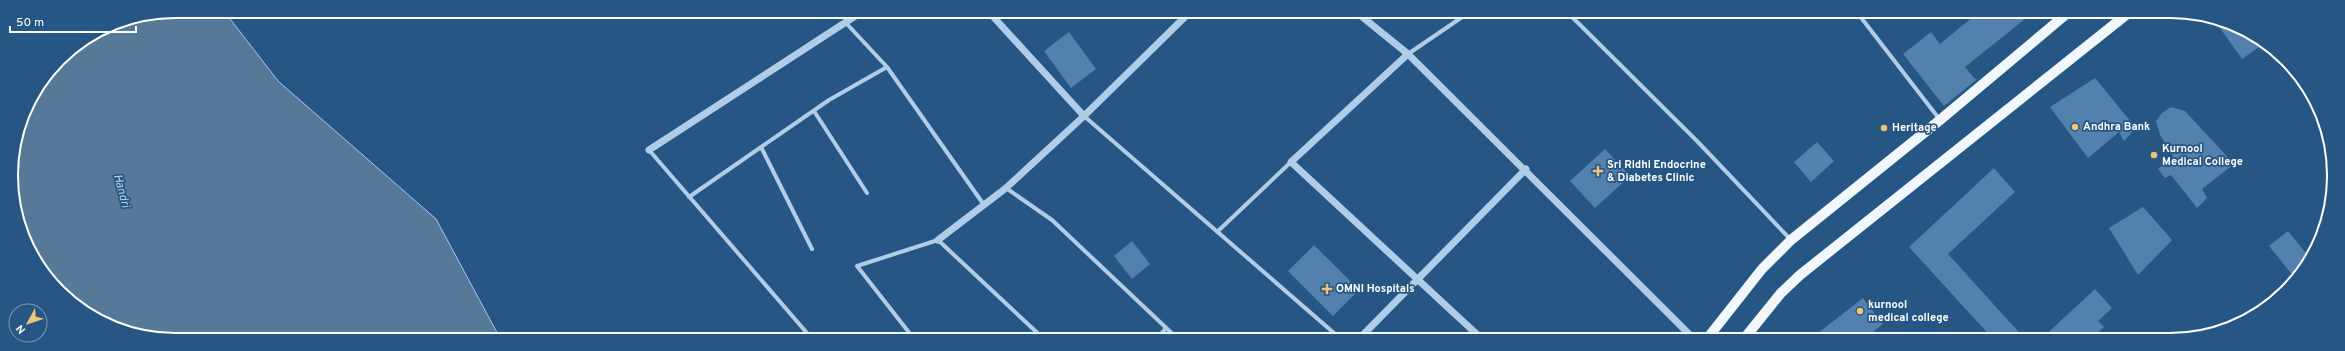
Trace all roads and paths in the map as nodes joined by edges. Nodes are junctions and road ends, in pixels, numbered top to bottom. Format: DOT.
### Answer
graph roads {
  1 [pos="848,18"];
  2 [pos="852,18"];
  3 [pos="994,18"];
  4 [pos="1184,18"];
  5 [pos="1364,18"];
  6 [pos="1461,18"];
  7 [pos="1573,18"];
  8 [pos="1861,18"];
  9 [pos="2062,18"];
  10 [pos="2122,18"];
  11 [pos="846,22"];
  12 [pos="1408,54"];
  13 [pos="887,68"];
  14 [pos="814,111"];
  15 [pos="1084,116"];
  16 [pos="1940,120"];
  17 [pos="761,147"];
  18 [pos="649,150"];
  19 [pos="1291,162"];
  20 [pos="1526,169"];
  21 [pos="1006,188"];
  22 [pos="867,193"];
  23 [pos="689,197"];
  24 [pos="984,205"];
  25 [pos="1217,232"];
  26 [pos="938,240"];
  27 [pos="1791,240"];
  28 [pos="812,250"];
  29 [pos="1416,280"];
  30 [pos="1166,328"];
  31 [pos="807,333"];
  32 [pos="909,333"];
  33 [pos="1038,333"];
  34 [pos="1162,333"];
  35 [pos="1171,333"];
  36 [pos="1334,333"];
  37 [pos="1365,333"];
  38 [pos="1475,333"];
  39 [pos="1688,333"];
  40 [pos="1712,333"];
  41 [pos="1749,333"];
  1 -- 11 [label="street"];
  2 -- 11 [label="street"];
  3 -- 15 [label="street"];
  4 -- 15 [label="street"];
  5 -- 12 [label="street"];
  6 -- 12 [label="street"];
  7 -- 27 [label="street"];
  8 -- 16 [label="street"];
  9 -- 16 [label="main road"];
  10 -- 41 [label="main road"];
  11 -- 13 [label="street"];
  11 -- 18 [label="street"];
  12 -- 19 [label="street"];
  12 -- 20 [label="street"];
  13 -- 14 [label="street"];
  13 -- 24 [label="street"];
  14 -- 17 [label="street"];
  14 -- 22 [label="street"];
  15 -- 21 [label="street"];
  15 -- 25 [label="street"];
  16 -- 27 [label="main road"];
  17 -- 23 [label="street"];
  17 -- 28 [label="street"];
  18 -- 23 [label="street"];
  19 -- 25 [label="street"];
  19 -- 29 [label="street"];
  20 -- 29 [label="street"];
  20 -- 39 [label="street"];
  21 -- 24 [label="street"];
  21 -- 30 [label="street"];
  23 -- 31 [label="street"];
  24 -- 26 [label="street"];
  25 -- 36 [label="street"];
  26 -- 32 [label="street"];
  26 -- 33 [label="street"];
  27 -- 40 [label="main road"];
  29 -- 37 [label="street"];
  29 -- 38 [label="street"];
  30 -- 34 [label="street"];
  30 -- 35 [label="street"];
}
